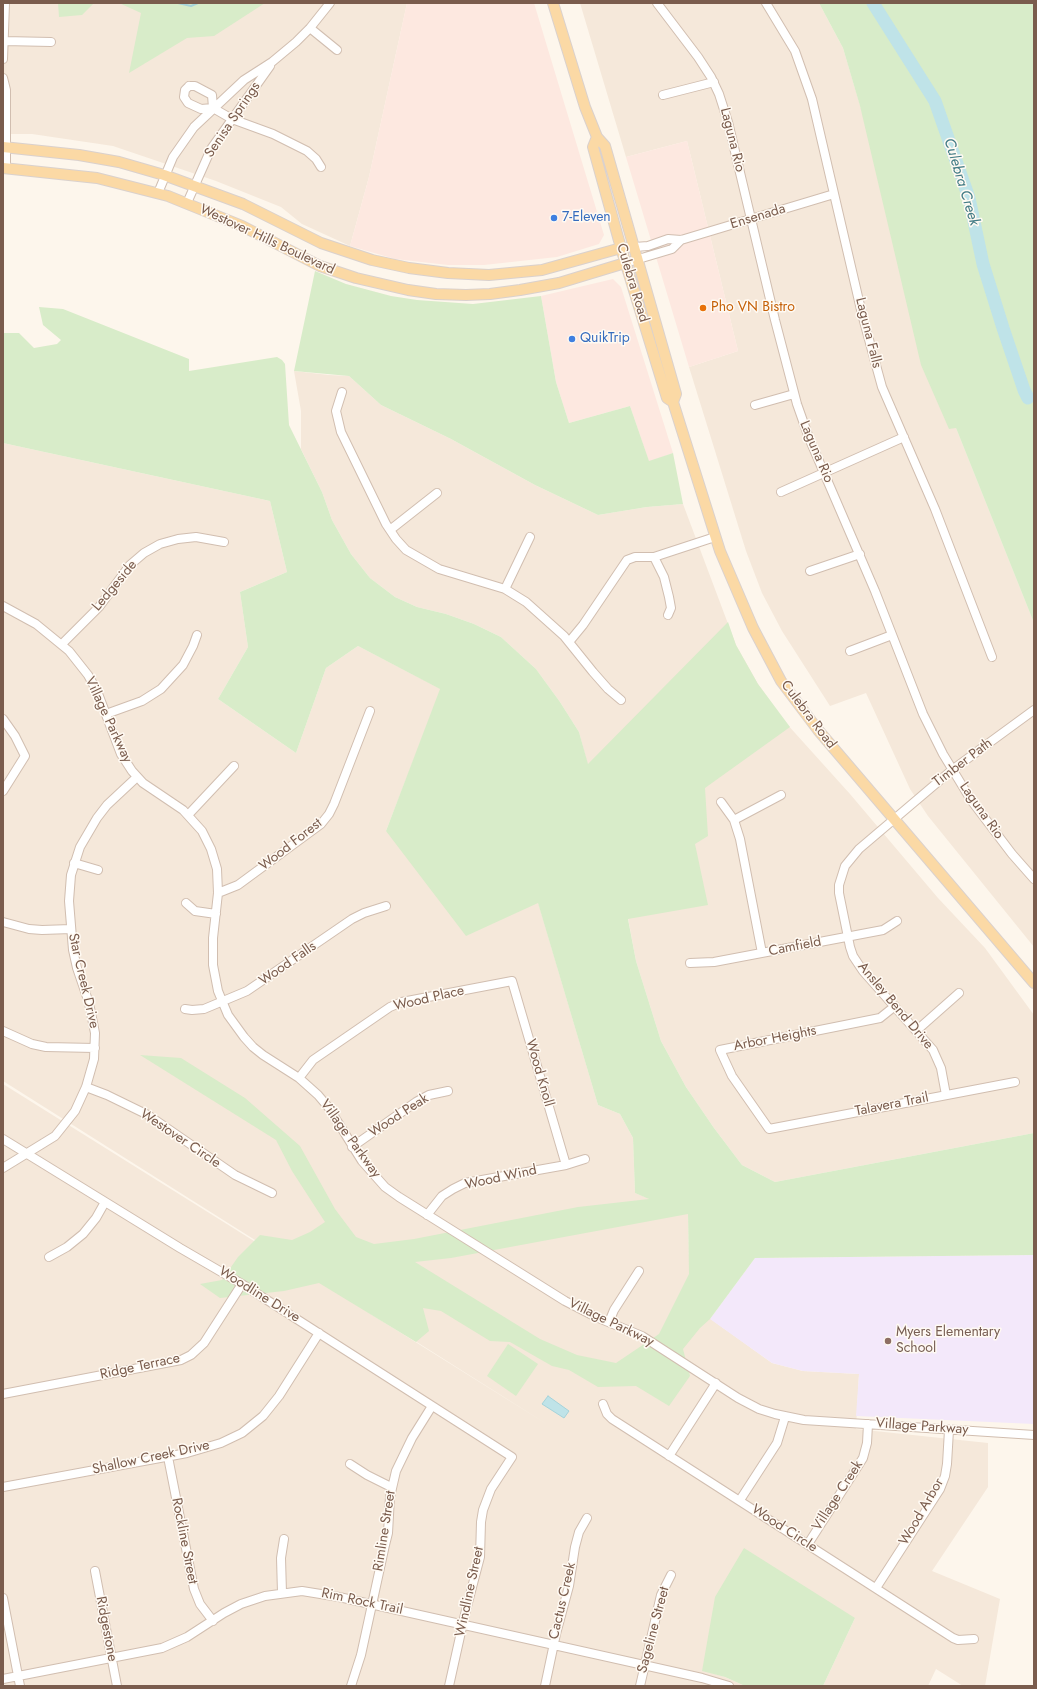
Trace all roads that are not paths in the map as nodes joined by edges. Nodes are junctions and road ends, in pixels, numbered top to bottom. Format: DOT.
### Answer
graph roads {
  1 [pos="5,3"];
  2 [pos="330,3"];
  3 [pos="553,3"];
  4 [pos="657,3"];
  5 [pos="766,3"];
  6 [pos="310,28"];
  7 [pos="4,41"];
  8 [pos="51,42"];
  9 [pos="337,50"];
  10 [pos="3,54"];
  11 [pos="3,59"];
  12 [pos="272,62"];
  13 [pos="3,78"];
  14 [pos="714,82"];
  15 [pos="663,96"];
  16 [pos="5,101"];
  17 [pos="213,108"];
  18 [pos="232,119"];
  19 [pos="597,137"];
  20 [pos="4,147"];
  21 [pos="321,167"];
  22 [pos="4,168"];
  23 [pos="164,175"];
  24 [pos="193,186"];
  25 [pos="158,193"];
  26 [pos="834,194"];
  27 [pos="187,203"];
  28 [pos="751,219"];
  29 [pos="681,240"];
  30 [pos="633,247"];
  31 [pos="621,248"];
  32 [pos="637,259"];
  33 [pos="625,263"];
  34 [pos="542,270"];
  35 [pos="544,286"];
  36 [pos="342,392"];
  37 [pos="794,394"];
  38 [pos="673,402"];
  39 [pos="755,405"];
  40 [pos="904,437"];
  41 [pos="825,473"];
  42 [pos="781,492"];
  43 [pos="437,493"];
  44 [pos="390,530"];
  45 [pos="530,537"];
  46 [pos="715,537"];
  47 [pos="224,542"];
  48 [pos="860,554"];
  49 [pos="654,557"];
  50 [pos="810,571"];
  51 [pos="505,589"];
  52 [pos="3,606"];
  53 [pos="668,615"];
  54 [pos="197,635"];
  55 [pos="892,635"];
  56 [pos="569,642"];
  57 [pos="62,644"];
  58 [pos="850,651"];
  59 [pos="992,657"];
  60 [pos="621,700"];
  61 [pos="1034,710"];
  62 [pos="370,711"];
  63 [pos="106,714"];
  64 [pos="3,719"];
  65 [pos="234,766"];
  66 [pos="952,770"];
  67 [pos="137,777"];
  68 [pos="3,791"];
  69 [pos="781,796"];
  70 [pos="721,802"];
  71 [pos="188,815"];
  72 [pos="734,820"];
  73 [pos="894,820"];
  74 [pos="74,863"];
  75 [pos="98,870"];
  76 [pos="1034,879"];
  77 [pos="218,893"];
  78 [pos="186,903"];
  79 [pos="386,906"];
  80 [pos="216,914"];
  81 [pos="897,921"];
  82 [pos="3,922"];
  83 [pos="71,929"];
  84 [pos="847,937"];
  85 [pos="762,953"];
  86 [pos="690,963"];
  87 [pos="512,981"];
  88 [pos="1031,981"];
  89 [pos="1034,990"];
  90 [pos="959,993"];
  91 [pos="222,1002"];
  92 [pos="895,1006"];
  93 [pos="186,1009"];
  94 [pos="3,1031"];
  95 [pos="916,1031"];
  96 [pos="95,1048"];
  97 [pos="299,1078"];
  98 [pos="1015,1082"];
  99 [pos="86,1087"];
  100 [pos="448,1091"];
  101 [pos="946,1095"];
  102 [pos="769,1129"];
  103 [pos="3,1139"];
  104 [pos="352,1146"];
  105 [pos="26,1154"];
  106 [pos="585,1159"];
  107 [pos="566,1165"];
  108 [pos="3,1168"];
  109 [pos="272,1193"];
  110 [pos="105,1202"];
  111 [pos="427,1215"];
  112 [pos="50,1256"];
  113 [pos="639,1271"];
  114 [pos="242,1284"];
  115 [pos="609,1322"];
  116 [pos="319,1333"];
  117 [pos="716,1383"];
  118 [pos="3,1394"];
  119 [pos="603,1404"];
  120 [pos="432,1406"];
  121 [pos="785,1416"];
  122 [pos="868,1424"];
  123 [pos="949,1430"];
  124 [pos="1034,1435"];
  125 [pos="168,1456"];
  126 [pos="669,1456"];
  127 [pos="512,1457"];
  128 [pos="350,1464"];
  129 [pos="391,1487"];
  130 [pos="3,1488"];
  131 [pos="740,1500"];
  132 [pos="587,1518"];
  133 [pos="284,1539"];
  134 [pos="808,1544"];
  135 [pos="95,1571"];
  136 [pos="670,1575"];
  137 [pos="876,1588"];
  138 [pos="282,1593"];
  139 [pos="3,1598"];
  140 [pos="372,1604"];
  141 [pos="213,1620"];
  142 [pos="462,1625"];
  143 [pos="974,1639"];
  144 [pos="553,1645"];
  145 [pos="111,1658"];
  146 [pos="645,1665"];
  147 [pos="18,1676"];
  148 [pos="3,1679"];
  149 [pos="20,1686"];
  150 [pos="117,1686"];
  151 [pos="351,1686"];
  152 [pos="449,1686"];
  153 [pos="545,1686"];
  154 [pos="640,1686"];
  155 [pos="729,1686"];
  1 -- 7 [label="street"];
  2 -- 6 [label="street, Senisa Springs"];
  3 -- 19 [label="main road, Culebra Road"];
  4 -- 14 [label="street, Laguna Rio"];
  5 -- 26 [label="street, Laguna Falls"];
  6 -- 9 [label="street"];
  6 -- 12 [label="street, Senisa Springs"];
  7 -- 8 [label="street"];
  7 -- 10 [label="street"];
  10 -- 11 [label="street"];
  12 -- 17 [label="street, Senisa Springs"];
  12 -- 18 [label="street, Senisa Springs"];
  13 -- 16 [label="street"];
  14 -- 15 [label="street"];
  14 -- 28 [label="street, Laguna Rio"];
  16 -- 20 [label="street"];
  17 -- 18 [label="street"];
  17 -- 23 [label="street, Senisa Springs"];
  18 -- 21 [label="street"];
  18 -- 24 [label="street, Senisa Springs"];
  19 -- 30 [label="main road, Culebra Road"];
  19 -- 31 [label="main road, Culebra Road"];
  20 -- 22 [label="street"];
  20 -- 23 [label="main road, Westover Hills Boulevard"];
  22 -- 25 [label="main road, Westover Hills Boulevard"];
  23 -- 24 [label="main road, Westover Hills Boulevard"];
  23 -- 25 [label="street, Senisa Springs"];
  24 -- 27 [label="street, Senisa Springs"];
  24 -- 34 [label="main road, Westover Hills Boulevard"];
  25 -- 27 [label="main road, Westover Hills Boulevard"];
  26 -- 28 [label="street, Ensenada"];
  26 -- 40 [label="street, Laguna Falls"];
  27 -- 35 [label="main road, Westover Hills Boulevard"];
  28 -- 29 [label="street, Ensenada"];
  28 -- 37 [label="street, Laguna Rio"];
  29 -- 30 [label="street, Ensenada"];
  29 -- 32 [label="street, Ensenada"];
  30 -- 31 [label="street, Ensenada"];
  30 -- 32 [label="main road, Culebra Road"];
  31 -- 33 [label="main road, Culebra Road"];
  31 -- 34 [label="main road, Westover Hills Boulevard"];
  32 -- 33 [label="street, Ensenada"];
  32 -- 38 [label="main road, Culebra Road"];
  33 -- 35 [label="main road, Westover Hills Boulevard"];
  33 -- 38 [label="main road, Culebra Road"];
  34 -- 35 [label="main road"];
  36 -- 44 [label="street"];
  37 -- 39 [label="street"];
  37 -- 41 [label="street, Laguna Rio"];
  38 -- 46 [label="main road, Culebra Road"];
  40 -- 41 [label="street"];
  40 -- 59 [label="street, Laguna Falls"];
  41 -- 42 [label="street"];
  41 -- 48 [label="street, Laguna Rio"];
  43 -- 44 [label="street"];
  44 -- 51 [label="street"];
  45 -- 51 [label="street"];
  46 -- 49 [label="street"];
  46 -- 73 [label="main road, Culebra Road"];
  47 -- 57 [label="street, Ledgeside"];
  48 -- 50 [label="street"];
  48 -- 55 [label="street, Laguna Rio"];
  49 -- 53 [label="street"];
  49 -- 56 [label="street"];
  51 -- 56 [label="street"];
  52 -- 57 [label="street, Village Parkway"];
  54 -- 63 [label="street"];
  55 -- 58 [label="street"];
  55 -- 66 [label="street, Laguna Rio"];
  56 -- 60 [label="street"];
  57 -- 63 [label="street, Village Parkway"];
  61 -- 66 [label="street, Timber Path"];
  62 -- 77 [label="street, Wood Forest"];
  63 -- 67 [label="street, Village Parkway"];
  64 -- 68 [label="street"];
  65 -- 71 [label="street"];
  66 -- 73 [label="street, Timber Path"];
  66 -- 76 [label="street, Laguna Rio"];
  67 -- 71 [label="street, Village Parkway"];
  67 -- 74 [label="street, Star Creek Drive"];
  69 -- 72 [label="street"];
  70 -- 72 [label="street"];
  71 -- 77 [label="street, Village Parkway"];
  72 -- 85 [label="street"];
  73 -- 84 [label="street, Ansley Bend Drive"];
  73 -- 88 [label="main road, Culebra Road"];
  74 -- 75 [label="street"];
  74 -- 83 [label="street, Star Creek Drive"];
  77 -- 80 [label="street, Village Parkway"];
  78 -- 80 [label="street"];
  79 -- 91 [label="street, Wood Falls"];
  80 -- 91 [label="street, Village Parkway"];
  81 -- 84 [label="street, Camfield"];
  82 -- 83 [label="street"];
  83 -- 96 [label="street, Star Creek Drive"];
  84 -- 85 [label="street, Camfield"];
  84 -- 92 [label="street, Ansley Bend Drive"];
  85 -- 86 [label="street, Camfield"];
  87 -- 97 [label="street, Wood Place"];
  87 -- 107 [label="street, Wood Knoll"];
  88 -- 89 [label="main road, Culebra Road"];
  90 -- 95 [label="street"];
  91 -- 93 [label="street, Wood Falls"];
  91 -- 97 [label="street, Village Parkway"];
  92 -- 95 [label="street, Ansley Bend Drive"];
  92 -- 102 [label="street, Arbor Heights"];
  94 -- 96 [label="street"];
  95 -- 101 [label="street, Ansley Bend Drive"];
  96 -- 99 [label="street, Star Creek Drive"];
  97 -- 104 [label="street, Village Parkway"];
  98 -- 101 [label="street, Talavera Trail"];
  99 -- 105 [label="street, Star Creek Drive"];
  99 -- 109 [label="street, Westover Circle"];
  100 -- 104 [label="street, Wood Peak"];
  101 -- 102 [label="street, Talavera Trail"];
  103 -- 105 [label="street, Woodline Drive"];
  104 -- 111 [label="street, Village Parkway"];
  105 -- 108 [label="street, Star Creek Drive"];
  105 -- 110 [label="street, Woodline Drive"];
  106 -- 107 [label="street, Wood Wind"];
  107 -- 111 [label="street, Wood Wind"];
  110 -- 112 [label="street"];
  110 -- 114 [label="street, Woodline Drive"];
  111 -- 115 [label="street, Village Parkway"];
  113 -- 115 [label="street"];
  114 -- 116 [label="street, Woodline Drive"];
  114 -- 118 [label="street, Ridge Terrace"];
  115 -- 117 [label="street, Village Parkway"];
  116 -- 120 [label="street, Woodline Drive"];
  116 -- 125 [label="street, Shallow Creek Drive"];
  117 -- 121 [label="street, Village Parkway"];
  117 -- 126 [label="street"];
  119 -- 126 [label="street, Wood Circle"];
  120 -- 127 [label="street, Woodline Drive"];
  120 -- 129 [label="street, Rimline Street"];
  121 -- 122 [label="street, Village Parkway"];
  121 -- 131 [label="street"];
  122 -- 123 [label="street, Village Parkway"];
  122 -- 134 [label="street, Village Creek"];
  123 -- 124 [label="street, Village Parkway"];
  123 -- 137 [label="street, Wood Arbor"];
  125 -- 130 [label="street, Shallow Creek Drive"];
  125 -- 141 [label="street, Rockline Street"];
  126 -- 131 [label="street, Wood Circle"];
  127 -- 142 [label="street, Windline Street"];
  128 -- 129 [label="street"];
  129 -- 140 [label="street, Rimline Street"];
  131 -- 134 [label="street, Wood Circle"];
  132 -- 144 [label="street, Cactus Creek"];
  133 -- 138 [label="street"];
  134 -- 137 [label="street, Wood Circle"];
  135 -- 145 [label="street, Ridgestone"];
  136 -- 146 [label="street, Sageline Street"];
  137 -- 143 [label="street, Wood Circle"];
  138 -- 140 [label="street, Rim Rock Trail"];
  138 -- 141 [label="street, Rim Rock Trail"];
  139 -- 147 [label="street"];
  140 -- 142 [label="street, Rim Rock Trail"];
  140 -- 151 [label="street, Rimline Street"];
  141 -- 145 [label="street, Rim Rock Trail"];
  142 -- 144 [label="street, Rim Rock Trail"];
  142 -- 152 [label="street, Windline Street"];
  144 -- 146 [label="street, Rim Rock Trail"];
  144 -- 153 [label="street, Cactus Creek"];
  145 -- 147 [label="street, Rim Rock Trail"];
  145 -- 150 [label="street, Ridgestone"];
  146 -- 154 [label="street, Sageline Street"];
  146 -- 155 [label="street, Rim Rock Trail"];
  147 -- 148 [label="street, Rim Rock Trail"];
  147 -- 149 [label="street"];
}
